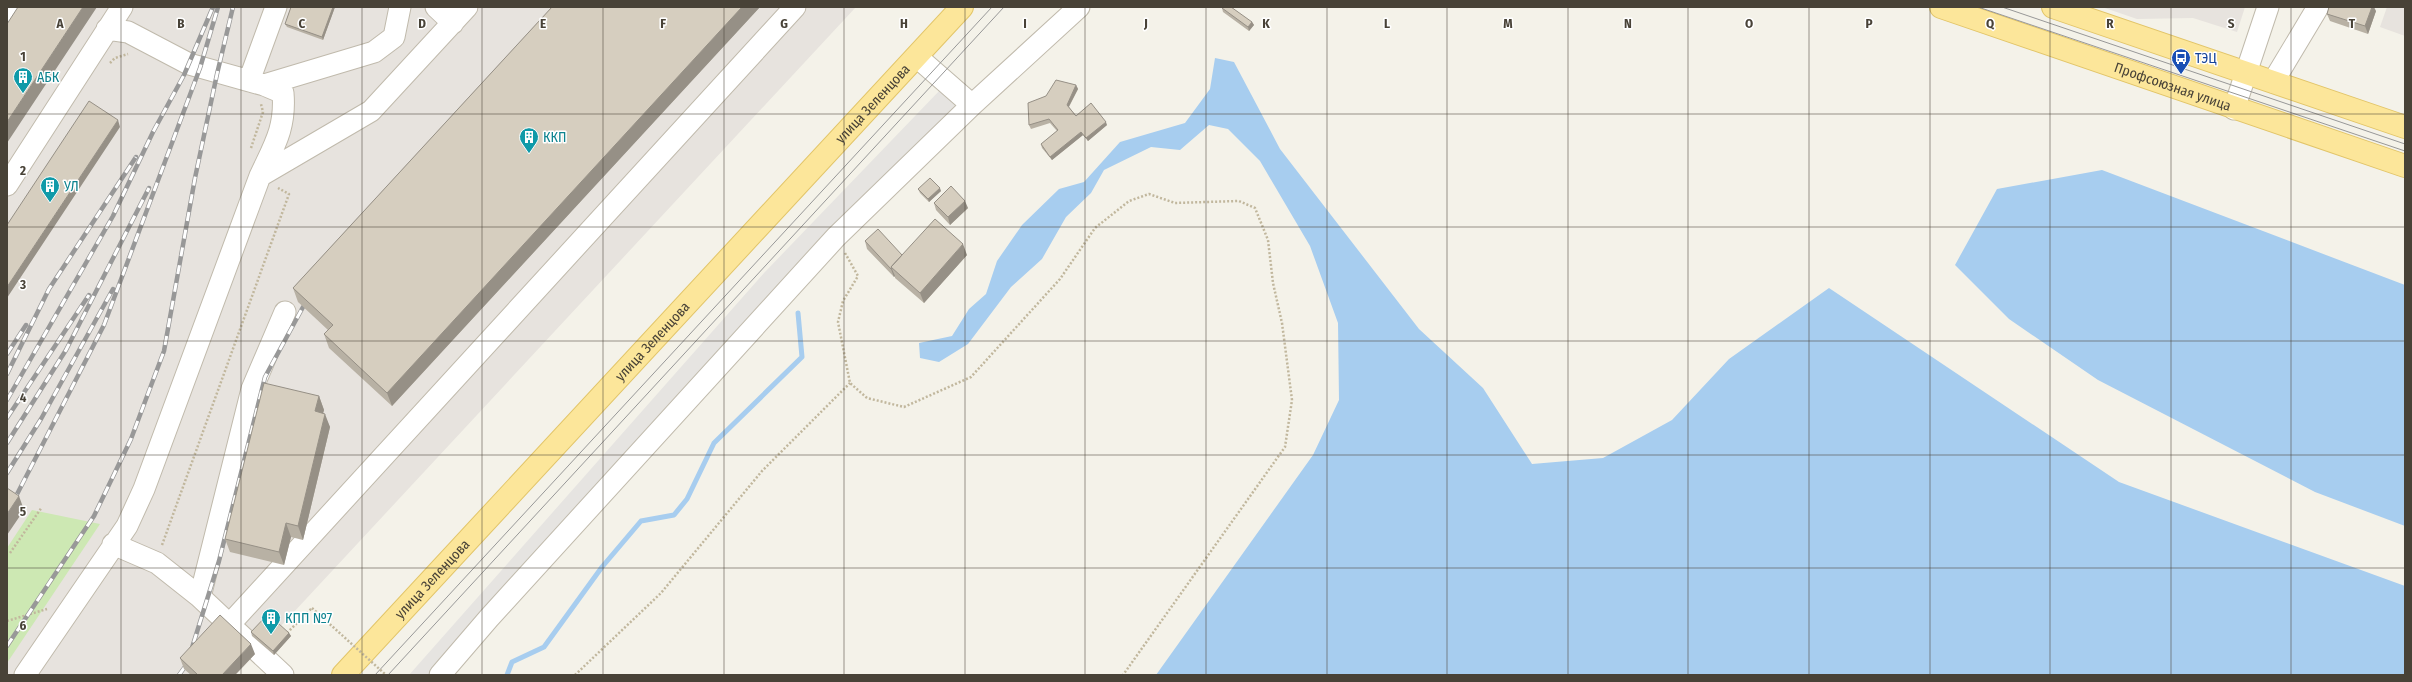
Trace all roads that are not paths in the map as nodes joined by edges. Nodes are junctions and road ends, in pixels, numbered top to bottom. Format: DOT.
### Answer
graph roads {
  1 [pos="18,7"];
  2 [pos="122,7"];
  3 [pos="276,7"];
  4 [pos="400,7"];
  5 [pos="436,7"];
  6 [pos="467,7"];
  7 [pos="795,7"];
  8 [pos="962,7"];
  9 [pos="1079,7"];
  10 [pos="1941,7"];
  11 [pos="2053,7"];
  12 [pos="2268,7"];
  13 [pos="2318,7"];
  14 [pos="7,23"];
  15 [pos="453,23"];
  16 [pos="107,29"];
  17 [pos="394,37"];
  18 [pos="917,57"];
  19 [pos="420,59"];
  20 [pos="2246,73"];
  21 [pos="2273,82"];
  22 [pos="256,83"];
  23 [pos="972,105"];
  24 [pos="2234,109"];
  25 [pos="2405,127"];
  26 [pos="2405,166"];
  27 [pos="260,176"];
  28 [pos="7,185"];
  29 [pos="285,312"];
  30 [pos="114,544"];
  31 [pos="200,597"];
  32 [pos="229,626"];
  33 [pos="25,675"];
  34 [pos="283,675"];
  35 [pos="343,675"];
  36 [pos="440,675"];
  1 -- 14 [label="lane"];
  2 -- 16 [label="lane"];
  3 -- 22 [label="lane"];
  4 -- 17 [label="lane"];
  5 -- 15 [label="lane"];
  6 -- 15 [label="lane"];
  7 -- 32 [label="lane"];
  8 -- 18 [label="main road, улица Зеленцова"];
  9 -- 23 [label="lane"];
  10 -- 24 [label="main road, Профсоюзная улица"];
  11 -- 20 [label="main road"];
  12 -- 20 [label="lane"];
  13 -- 21 [label="lane"];
  15 -- 19 [label="lane"];
  16 -- 22 [label="lane"];
  16 -- 28 [label="lane"];
  17 -- 19 [label="lane"];
  17 -- 22 [label="lane"];
  18 -- 23 [label="lane"];
  18 -- 35 [label="main road, улица Зеленцова"];
  19 -- 27 [label="lane"];
  20 -- 21 [label="main road"];
  20 -- 24 [label="lane"];
  21 -- 25 [label="main road"];
  22 -- 27 [label="lane"];
  23 -- 36 [label="lane"];
  24 -- 26 [label="main road, Профсоюзная улица"];
  27 -- 30 [label="lane"];
  29 -- 31 [label="lane"];
  30 -- 31 [label="lane"];
  30 -- 33 [label="lane"];
  31 -- 32 [label="lane"];
  32 -- 34 [label="lane"];
}
